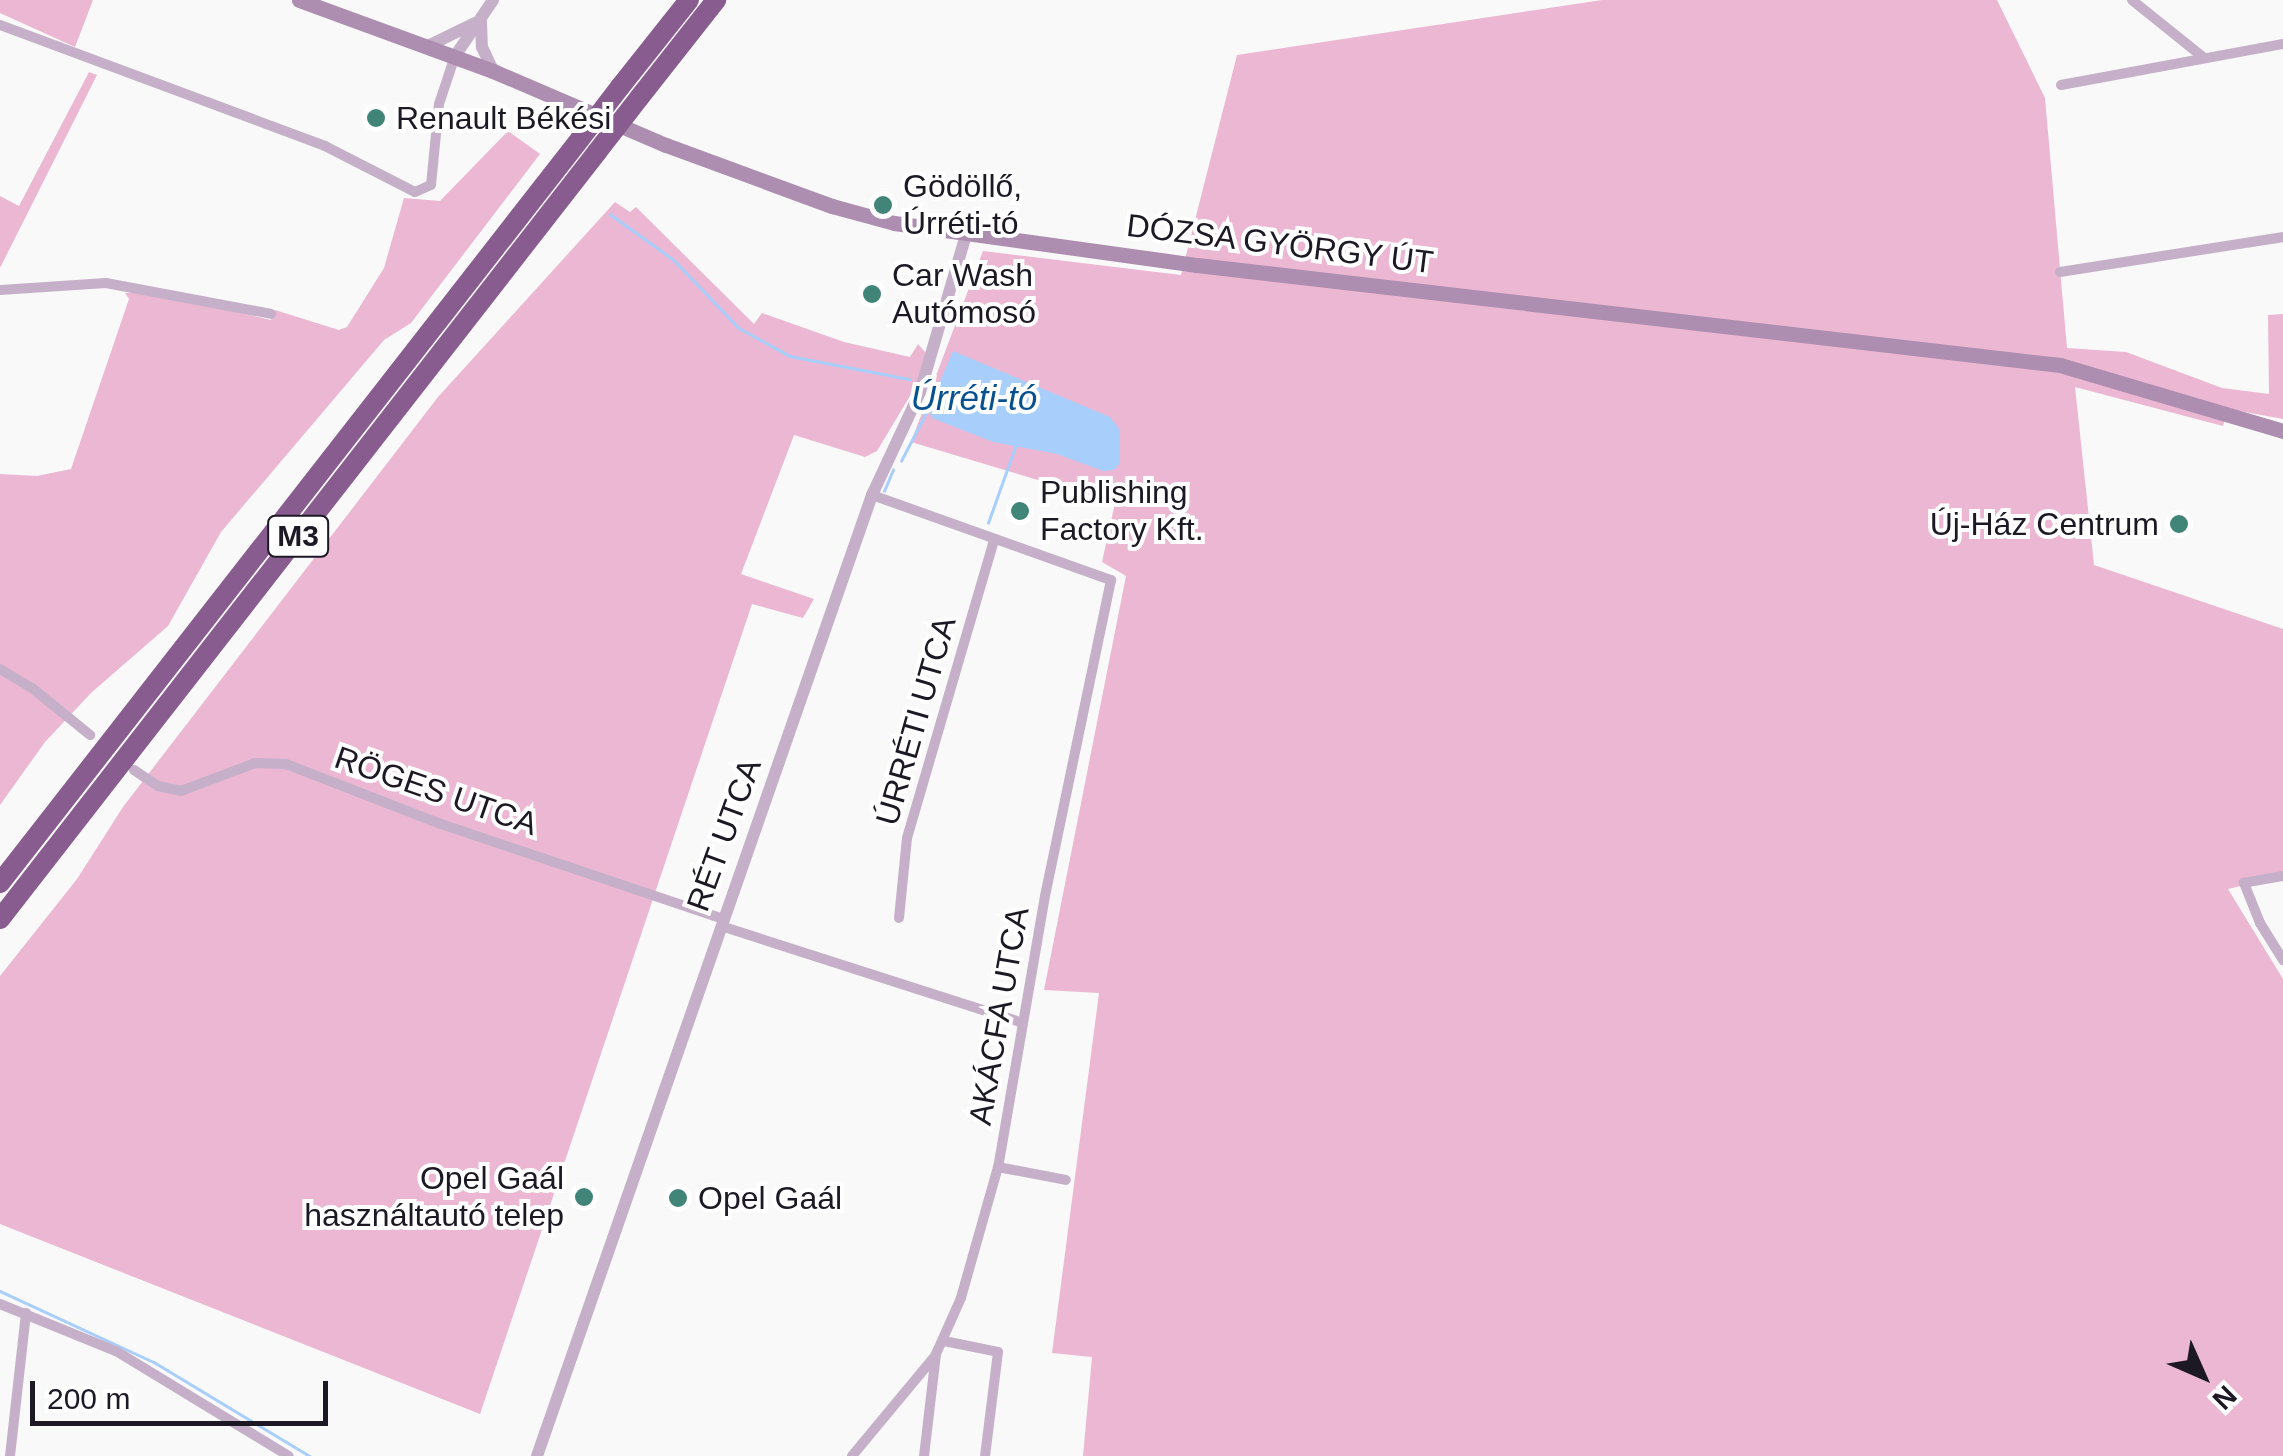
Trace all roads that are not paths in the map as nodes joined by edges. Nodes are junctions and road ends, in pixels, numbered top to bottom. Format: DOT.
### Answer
graph roads {
  1 [pos="299,0"];
  2 [pos="493,0"];
  3 [pos="689,0"];
  4 [pos="716,0"];
  5 [pos="2132,0"];
  6 [pos="481,19"];
  7 [pos="0,25"];
  8 [pos="2283,44"];
  9 [pos="428,46"];
  10 [pos="455,56"];
  11 [pos="2203,57"];
  12 [pos="493,70"];
  13 [pos="2061,85"];
  14 [pos="630,93"];
  15 [pos="589,146"];
  16 [pos="966,235"];
  17 [pos="2283,237"];
  18 [pos="2060,272"];
  19 [pos="0,290"];
  20 [pos="271,314"];
  21 [pos="2283,431"];
  22 [pos="872,495"];
  23 [pos="994,540"];
  24 [pos="0,669"];
  25 [pos="90,735"];
  26 [pos="134,770"];
  27 [pos="2283,876"];
  28 [pos="0,883"];
  29 [pos="899,918"];
  30 [pos="0,919"];
  31 [pos="722,922"];
  32 [pos="2283,960"];
  33 [pos="1022,1023"];
  34 [pos="998,1167"];
  35 [pos="1066,1180"];
  36 [pos="0,1304"];
  37 [pos="26,1313"];
  38 [pos="944,1340"];
  39 [pos="936,1354"];
  40 [pos="10,1456"];
  41 [pos="290,1456"];
  42 [pos="537,1456"];
  43 [pos="852,1456"];
  44 [pos="924,1456"];
  45 [pos="986,1456"];
  1 -- 9 [label="main road, DÓZSA GYÖRGY ÚT"];
  2 -- 6 [label="street"];
  3 -- 14 [label="highway, M3"];
  4 -- 14 [label="highway, M3"];
  5 -- 11 [label="street"];
  6 -- 9 [label="street"];
  6 -- 10 [label="street"];
  6 -- 12 [label="street"];
  7 -- 10 [label="street"];
  8 -- 11 [label="street"];
  9 -- 10 [label="main road, DÓZSA GYÖRGY ÚT"];
  10 -- 12 [label="main road, DÓZSA GYÖRGY ÚT"];
  11 -- 13 [label="street"];
  12 -- 16 [label="main road, DÓZSA GYÖRGY ÚT"];
  14 -- 15 [label="highway, M3, bridge"];
  15 -- 28 [label="highway, M3"];
  15 -- 30 [label="highway, M3"];
  16 -- 21 [label="main road, DÓZSA GYÖRGY ÚT"];
  16 -- 22 [label="street, RÉT UTCA"];
  17 -- 18 [label="street"];
  19 -- 20 [label="street"];
  22 -- 23 [label="street"];
  22 -- 31 [label="street, RÉT UTCA"];
  23 -- 29 [label="street, ÚRRÉTI UTCA"];
  23 -- 33 [label="street, AKÁCFA UTCA"];
  24 -- 25 [label="street"];
  26 -- 31 [label="street, RÖGES UTCA"];
  27 -- 32 [label="street"];
  31 -- 33 [label="street, RÖGES UTCA"];
  31 -- 42 [label="street, RÉT UTCA"];
  33 -- 34 [label="street, AKÁCFA UTCA"];
  34 -- 35 [label="street"];
  34 -- 38 [label="street, AKÁCFA UTCA"];
  36 -- 37 [label="street"];
  37 -- 40 [label="street"];
  37 -- 41 [label="street"];
  38 -- 39 [label="street, AKÁCFA UTCA"];
  38 -- 45 [label="street"];
  39 -- 43 [label="street"];
  39 -- 44 [label="street, AKÁCFA UTCA"];
}
